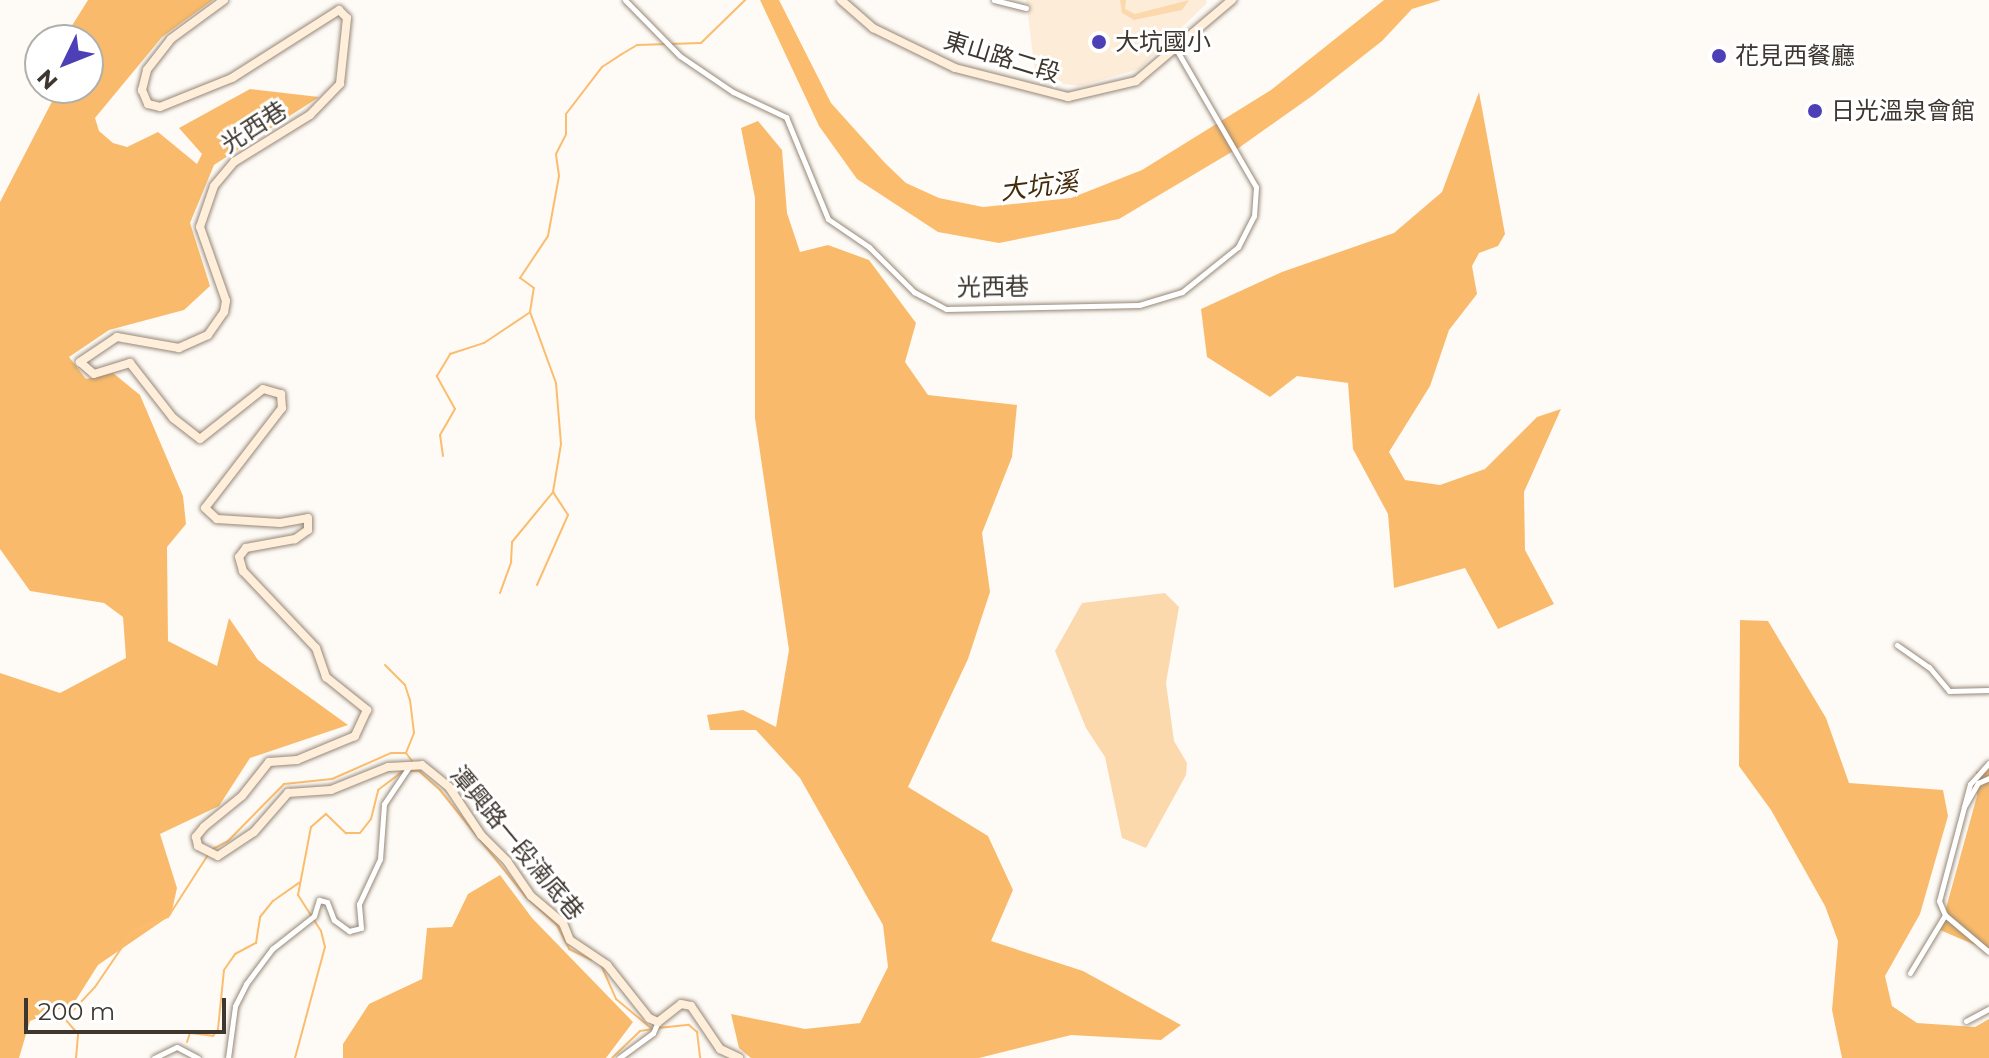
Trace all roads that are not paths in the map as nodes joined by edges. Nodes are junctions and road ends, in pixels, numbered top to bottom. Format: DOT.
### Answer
graph roads {
  1 [pos="224,0"];
  2 [pos="625,0"];
  3 [pos="841,0"];
  4 [pos="994,0"];
  5 [pos="1214,0"];
  6 [pos="1232,0"];
  7 [pos="1026,8"];
  8 [pos="1219,11"];
  9 [pos="1176,49"];
  10 [pos="1897,645"];
  11 [pos="1989,690"];
  12 [pos="410,763"];
  13 [pos="1989,763"];
  14 [pos="1989,778"];
  15 [pos="1964,807"];
  16 [pos="1945,915"];
  17 [pos="1989,952"];
  18 [pos="1910,973"];
  19 [pos="1989,1009"];
  20 [pos="1966,1021"];
  21 [pos="658,1022"];
  22 [pos="154,1058"];
  23 [pos="198,1058"];
  24 [pos="228,1058"];
  25 [pos="619,1058"];
  26 [pos="739,1058"];
  1 -- 12 [label="street, 光西巷"];
  2 -- 9 [label="street, 光西巷"];
  3 -- 9 [label="street, 東山路二段"];
  4 -- 7 [label="street"];
  5 -- 8 [label="street"];
  6 -- 8 [label="street, 東山路二段"];
  8 -- 9 [label="street, 東山路二段"];
  10 -- 11 [label="street"];
  12 -- 21 [label="street, 潭興路一段湳底巷"];
  12 -- 24 [label="street"];
  13 -- 15 [label="street"];
  14 -- 15 [label="street"];
  15 -- 16 [label="street"];
  16 -- 17 [label="street"];
  16 -- 18 [label="street"];
  19 -- 20 [label="street"];
  21 -- 25 [label="street"];
  21 -- 26 [label="street"];
  22 -- 23 [label="street"];
}
